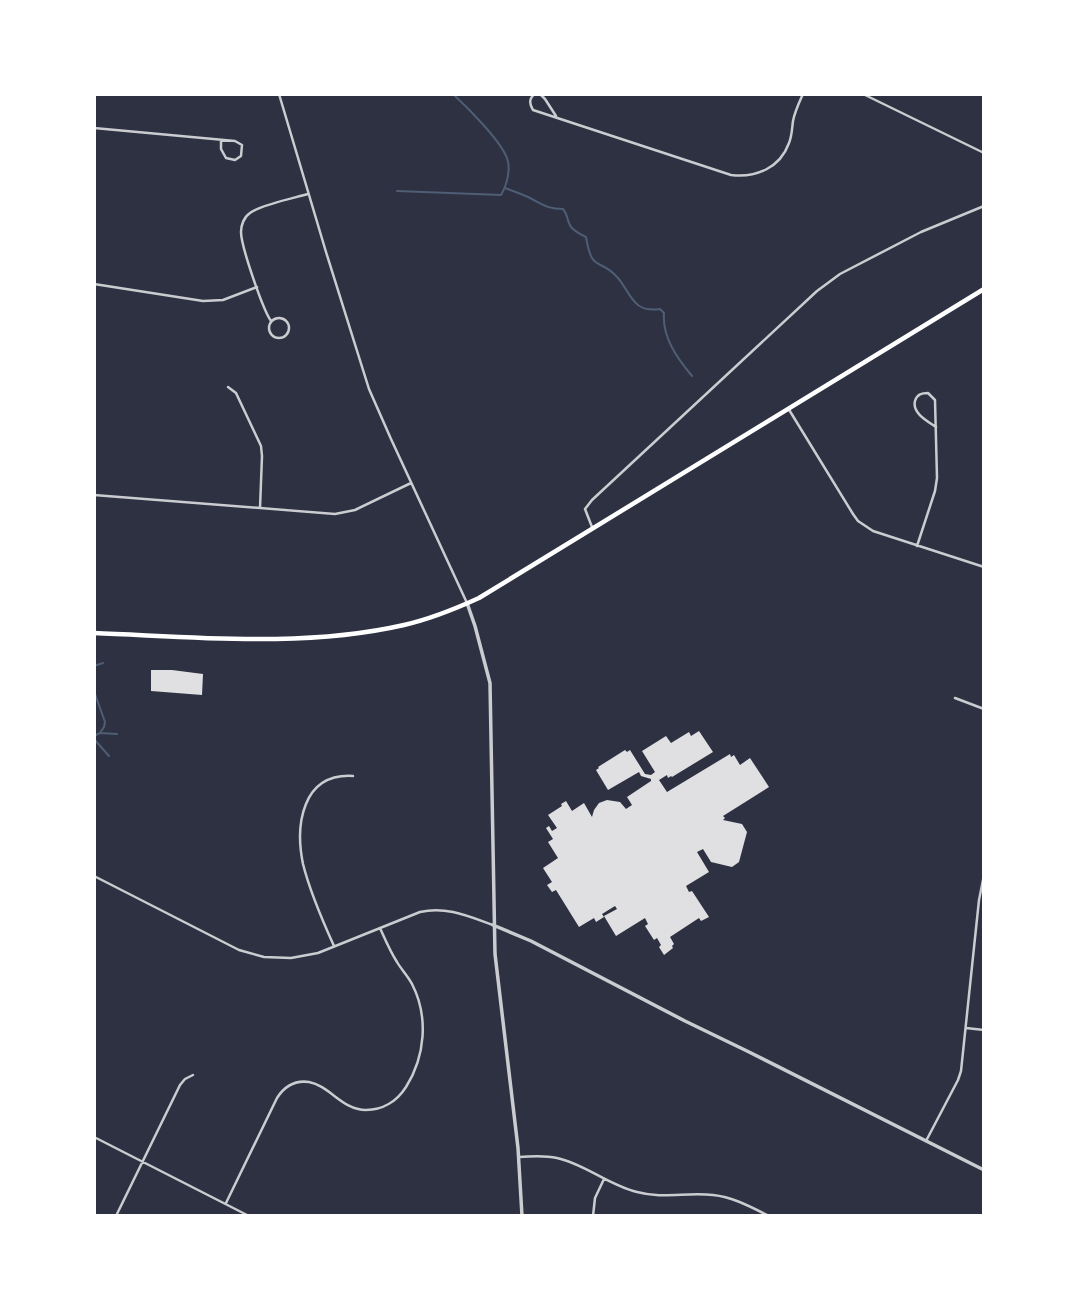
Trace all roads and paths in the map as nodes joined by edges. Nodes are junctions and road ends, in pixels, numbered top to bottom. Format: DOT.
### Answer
graph roads {
  1 [pos="279,94"];
  2 [pos="538,94"];
  3 [pos="803,94"];
  4 [pos="863,94"];
  5 [pos="556,116"];
  6 [pos="94,128"];
  7 [pos="221,139"];
  8 [pos="984,153"];
  9 [pos="308,194"];
  10 [pos="984,206"];
  11 [pos="94,284"];
  12 [pos="257,287"];
  13 [pos="984,289"];
  14 [pos="271,321"];
  15 [pos="228,387"];
  16 [pos="788,408"];
  17 [pos="936,427"];
  18 [pos="411,483"];
  19 [pos="94,495"];
  20 [pos="260,508"];
  21 [pos="593,527"];
  22 [pos="917,546"];
  23 [pos="984,567"];
  24 [pos="467,603"];
  25 [pos="94,633"];
  26 [pos="955,698"];
  27 [pos="984,709"];
  28 [pos="353,776"];
  29 [pos="984,875"];
  30 [pos="94,876"];
  31 [pos="493,925"];
  32 [pos="380,928"];
  33 [pos="334,946"];
  34 [pos="966,1028"];
  35 [pos="984,1030"];
  36 [pos="194,1075"];
  37 [pos="94,1137"];
  38 [pos="926,1141"];
  39 [pos="519,1157"];
  40 [pos="142,1161"];
  41 [pos="984,1171"];
  42 [pos="604,1179"];
  43 [pos="226,1203"];
  44 [pos="116,1216"];
  45 [pos="249,1216"];
  46 [pos="522,1216"];
  47 [pos="593,1216"];
  48 [pos="769,1216"];
  1 -- 9 [label="street"];
  2 -- 5 [label="street"];
  2 -- 5 [label="street"];
  3 -- 5 [label="street"];
  4 -- 8 [label="street"];
  6 -- 7 [label="street"];
  7 -- 7 [label="street"];
  9 -- 12 [label="street"];
  9 -- 18 [label="street"];
  10 -- 21 [label="street"];
  11 -- 12 [label="street"];
  12 -- 14 [label="street"];
  13 -- 16 [label="main road"];
  14 -- 14 [label="street"];
  15 -- 20 [label="street"];
  16 -- 21 [label="main road"];
  16 -- 22 [label="street"];
  17 -- 17 [label="street"];
  17 -- 22 [label="street"];
  18 -- 20 [label="street"];
  18 -- 24 [label="street"];
  19 -- 20 [label="street"];
  21 -- 24 [label="main road"];
  22 -- 23 [label="street"];
  24 -- 25 [label="main road"];
  24 -- 31 [label="street"];
  26 -- 27 [label="street"];
  28 -- 33 [label="street"];
  29 -- 34 [label="street"];
  30 -- 33 [label="street"];
  31 -- 32 [label="street"];
  31 -- 38 [label="street"];
  31 -- 39 [label="street"];
  32 -- 33 [label="street"];
  32 -- 43 [label="street"];
  34 -- 35 [label="street"];
  34 -- 38 [label="street"];
  36 -- 40 [label="street"];
  37 -- 40 [label="street"];
  38 -- 41 [label="street"];
  39 -- 42 [label="street"];
  39 -- 46 [label="street"];
  40 -- 43 [label="street"];
  40 -- 44 [label="street"];
  42 -- 47 [label="street"];
  42 -- 48 [label="street"];
  43 -- 45 [label="street"];
}
